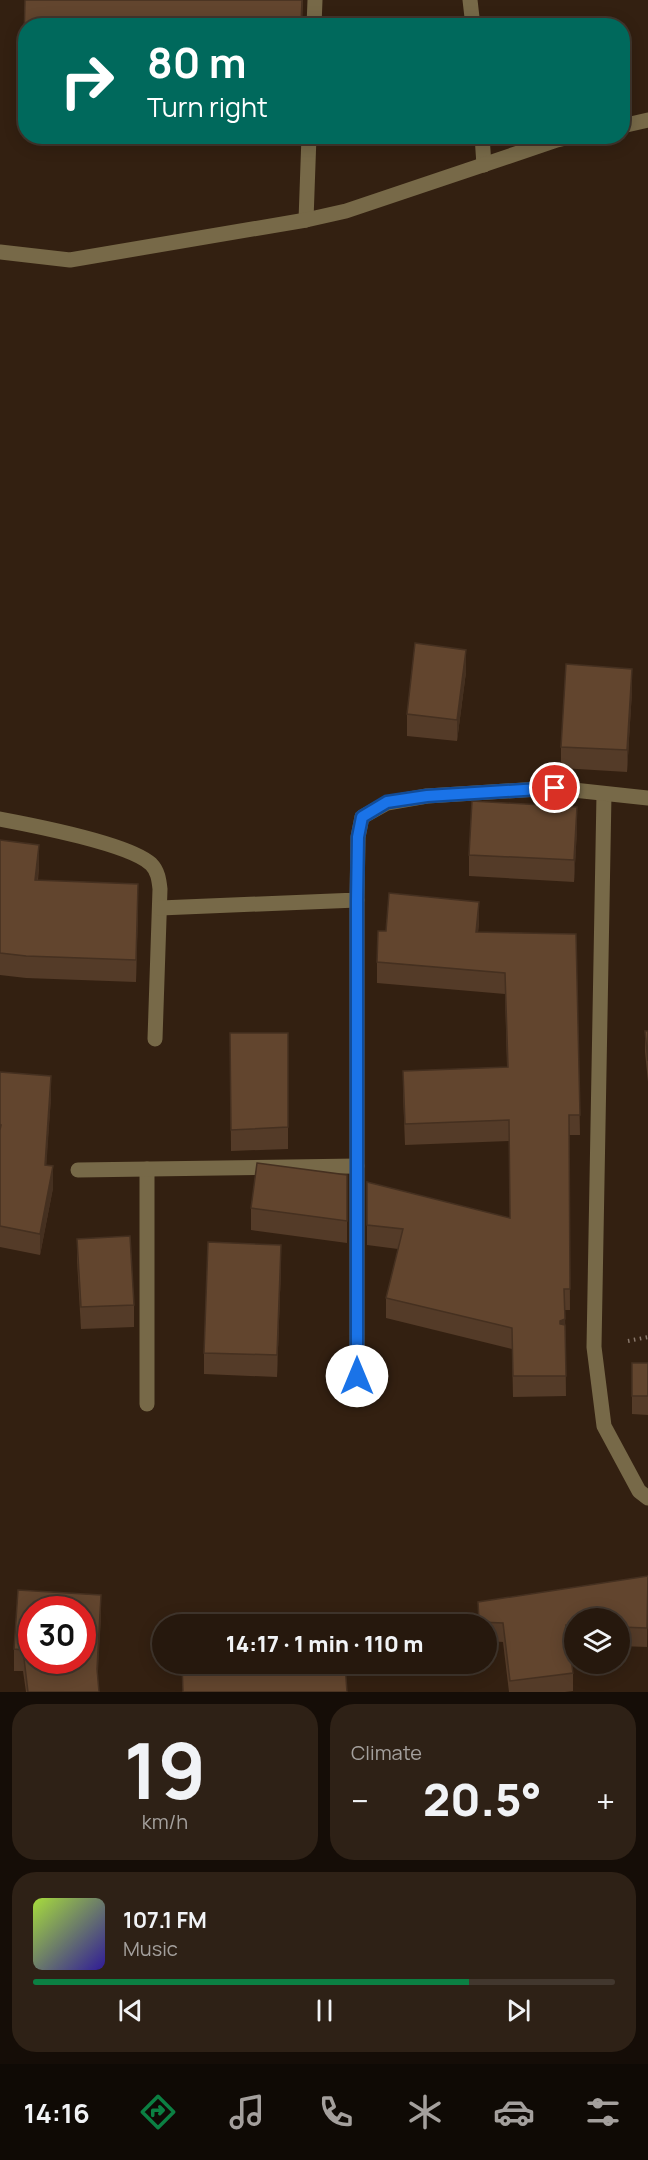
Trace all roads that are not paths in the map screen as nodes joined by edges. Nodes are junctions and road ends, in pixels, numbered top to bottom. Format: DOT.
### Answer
graph roads {
  1 [pos="315,0"];
  2 [pos="471,0"];
  3 [pos="314,18"];
  4 [pos="472,18"];
  5 [pos="648,120"];
  6 [pos="630,124"];
  7 [pos="309,144"];
  8 [pos="483,144"];
  9 [pos="545,144"];
  10 [pos="484,165"];
  11 [pos="306,220"];
  12 [pos="0,252"];
  13 [pos="604,794"];
  14 [pos="648,798"];
  15 [pos="0,819"];
  16 [pos="357,900"];
  17 [pos="160,908"];
  18 [pos="155,1039"];
  19 [pos="357,1166"];
  20 [pos="147,1169"];
  21 [pos="78,1170"];
  22 [pos="357,1400"];
  23 [pos="147,1404"];
  24 [pos="648,1498"];
  1 -- 3 [label="street"];
  2 -- 4 [label="street"];
  5 -- 6 [label="street"];
  7 -- 11 [label="street"];
  8 -- 10 [label="street"];
  9 -- 10 [label="street"];
  10 -- 11 [label="street"];
  11 -- 12 [label="street"];
  13 -- 14 [label="street"];
  13 -- 16 [label="street"];
  13 -- 24 [label="street"];
  15 -- 17 [label="street"];
  16 -- 17 [label="street"];
  16 -- 19 [label="street"];
  17 -- 18 [label="street"];
  19 -- 20 [label="street"];
  19 -- 22 [label="street"];
  20 -- 21 [label="street"];
  20 -- 23 [label="street"];
}
